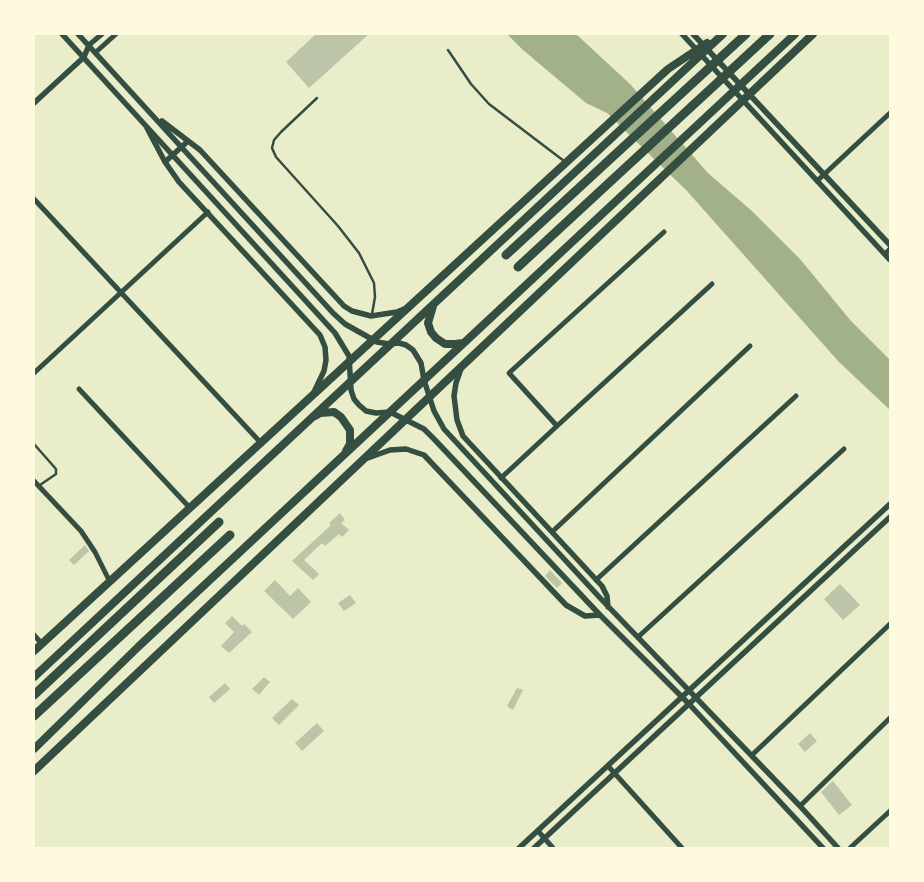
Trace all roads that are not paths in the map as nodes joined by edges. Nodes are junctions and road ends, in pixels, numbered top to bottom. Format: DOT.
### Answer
graph roads {
  1 [pos="62,34"];
  2 [pos="78,34"];
  3 [pos="102,34"];
  4 [pos="116,34"];
  5 [pos="682,34"];
  6 [pos="722,34"];
  7 [pos="770,34"];
  8 [pos="796,34"];
  9 [pos="813,34"];
  10 [pos="696,35"];
  11 [pos="744,36"];
  12 [pos="689,42"];
  13 [pos="90,45"];
  14 [pos="448,50"];
  15 [pos="96,52"];
  16 [pos="84,57"];
  17 [pos="317,98"];
  18 [pos="34,104"];
  19 [pos="150,112"];
  20 [pos="890,113"];
  21 [pos="142,120"];
  22 [pos="188,141"];
  23 [pos="182,147"];
  24 [pos="174,154"];
  25 [pos="165,162"];
  26 [pos="567,163"];
  27 [pos="824,174"];
  28 [pos="817,181"];
  29 [pos="34,199"];
  30 [pos="208,212"];
  31 [pos="664,232"];
  32 [pos="890,245"];
  33 [pos="890,249"];
  34 [pos="885,254"];
  35 [pos="506,255"];
  36 [pos="890,260"];
  37 [pos="518,267"];
  38 [pos="712,284"];
  39 [pos="121,293"];
  40 [pos="434,303"];
  41 [pos="410,307"];
  42 [pos="371,316"];
  43 [pos="464,342"];
  44 [pos="389,344"];
  45 [pos="750,346"];
  46 [pos="462,366"];
  47 [pos="34,373"];
  48 [pos="424,380"];
  49 [pos="350,381"];
  50 [pos="79,389"];
  51 [pos="796,396"];
  52 [pos="310,400"];
  53 [pos="390,412"];
  54 [pos="310,418"];
  55 [pos="557,426"];
  56 [pos="261,443"];
  57 [pos="34,444"];
  58 [pos="844,449"];
  59 [pos="345,453"];
  60 [pos="364,460"];
  61 [pos="501,478"];
  62 [pos="34,481"];
  63 [pos="39,486"];
  64 [pos="890,504"];
  65 [pos="190,508"];
  66 [pos="890,517"];
  67 [pos="219,522"];
  68 [pos="552,532"];
  69 [pos="230,535"];
  70 [pos="596,580"];
  71 [pos="110,582"];
  72 [pos="608,606"];
  73 [pos="600,615"];
  74 [pos="890,624"];
  75 [pos="34,635"];
  76 [pos="638,637"];
  77 [pos="42,644"];
  78 [pos="34,652"];
  79 [pos="34,677"];
  80 [pos="689,690"];
  81 [pos="34,695"];
  82 [pos="682,697"];
  83 [pos="696,697"];
  84 [pos="689,704"];
  85 [pos="34,716"];
  86 [pos="890,718"];
  87 [pos="34,749"];
  88 [pos="752,755"];
  89 [pos="608,766"];
  90 [pos="34,771"];
  91 [pos="614,774"];
  92 [pos="800,806"];
  93 [pos="890,811"];
  94 [pos="538,831"];
  95 [pos="544,839"];
  96 [pos="519,848"];
  97 [pos="534,848"];
  98 [pos="553,848"];
  99 [pos="682,848"];
  100 [pos="823,848"];
  101 [pos="838,848"];
  102 [pos="850,848"];
  1 -- 16 [label="street"];
  2 -- 13 [label="street"];
  3 -- 13 [label="street"];
  4 -- 15 [label="street"];
  5 -- 12 [label="street"];
  6 -- 26 [label="main road"];
  6 -- 40 [label="main road"];
  7 -- 37 [label="highway"];
  8 -- 43 [label="main road"];
  9 -- 46 [label="main road"];
  10 -- 12 [label="street"];
  10 -- 27 [label="street"];
  11 -- 35 [label="highway"];
  12 -- 28 [label="street"];
  13 -- 15 [label="street"];
  13 -- 16 [label="street"];
  14 -- 26 [label="lane"];
  15 -- 16 [label="street"];
  15 -- 19 [label="street"];
  16 -- 18 [label="street"];
  16 -- 21 [label="street"];
  17 -- 42 [label="lane"];
  19 -- 22 [label="street"];
  19 -- 23 [label="street"];
  20 -- 27 [label="street"];
  21 -- 24 [label="street"];
  21 -- 25 [label="street"];
  22 -- 23 [label="street"];
  22 -- 42 [label="street"];
  23 -- 24 [label="street"];
  23 -- 44 [label="street"];
  24 -- 25 [label="street"];
  24 -- 49 [label="street"];
  25 -- 30 [label="street"];
  26 -- 41 [label="main road"];
  27 -- 28 [label="street"];
  27 -- 32 [label="street"];
  28 -- 34 [label="street"];
  29 -- 39 [label="street"];
  30 -- 39 [label="street"];
  30 -- 52 [label="street"];
  31 -- 55 [label="street"];
  33 -- 34 [label="street"];
  34 -- 36 [label="street"];
  38 -- 55 [label="street"];
  39 -- 47 [label="street"];
  39 -- 56 [label="street"];
  40 -- 43 [label="main road"];
  40 -- 44 [label="main road"];
  41 -- 42 [label="street"];
  41 -- 52 [label="main road"];
  43 -- 48 [label="main road"];
  44 -- 48 [label="street"];
  44 -- 49 [label="main road"];
  45 -- 68 [label="street"];
  46 -- 60 [label="main road"];
  46 -- 61 [label="street"];
  48 -- 53 [label="main road"];
  48 -- 72 [label="street"];
  49 -- 53 [label="street"];
  49 -- 54 [label="main road"];
  50 -- 65 [label="street"];
  51 -- 70 [label="street"];
  52 -- 56 [label="main road"];
  53 -- 59 [label="main road"];
  53 -- 73 [label="street"];
  54 -- 59 [label="main road"];
  54 -- 79 [label="main road"];
  55 -- 61 [label="street"];
  56 -- 65 [label="main road"];
  57 -- 63 [label="lane"];
  58 -- 76 [label="street"];
  59 -- 87 [label="main road"];
  60 -- 73 [label="street"];
  60 -- 90 [label="main road"];
  61 -- 68 [label="street"];
  62 -- 63 [label="street"];
  63 -- 71 [label="street"];
  64 -- 80 [label="street"];
  65 -- 71 [label="main road"];
  66 -- 83 [label="street"];
  67 -- 81 [label="highway"];
  68 -- 70 [label="street"];
  69 -- 85 [label="highway"];
  70 -- 72 [label="street"];
  71 -- 77 [label="main road"];
  72 -- 76 [label="street"];
  73 -- 82 [label="street"];
  74 -- 88 [label="street"];
  75 -- 77 [label="street"];
  76 -- 80 [label="street"];
  77 -- 78 [label="main road"];
  80 -- 82 [label="street"];
  80 -- 83 [label="street"];
  82 -- 84 [label="street"];
  82 -- 89 [label="street"];
  83 -- 84 [label="street"];
  83 -- 88 [label="street"];
  84 -- 91 [label="street"];
  84 -- 100 [label="street"];
  86 -- 92 [label="street"];
  88 -- 92 [label="street"];
  89 -- 91 [label="street"];
  89 -- 94 [label="street"];
  91 -- 95 [label="street"];
  91 -- 99 [label="street"];
  92 -- 101 [label="street"];
  93 -- 102 [label="street"];
  94 -- 95 [label="street"];
  94 -- 96 [label="street"];
  95 -- 97 [label="street"];
  95 -- 98 [label="street"];
}
